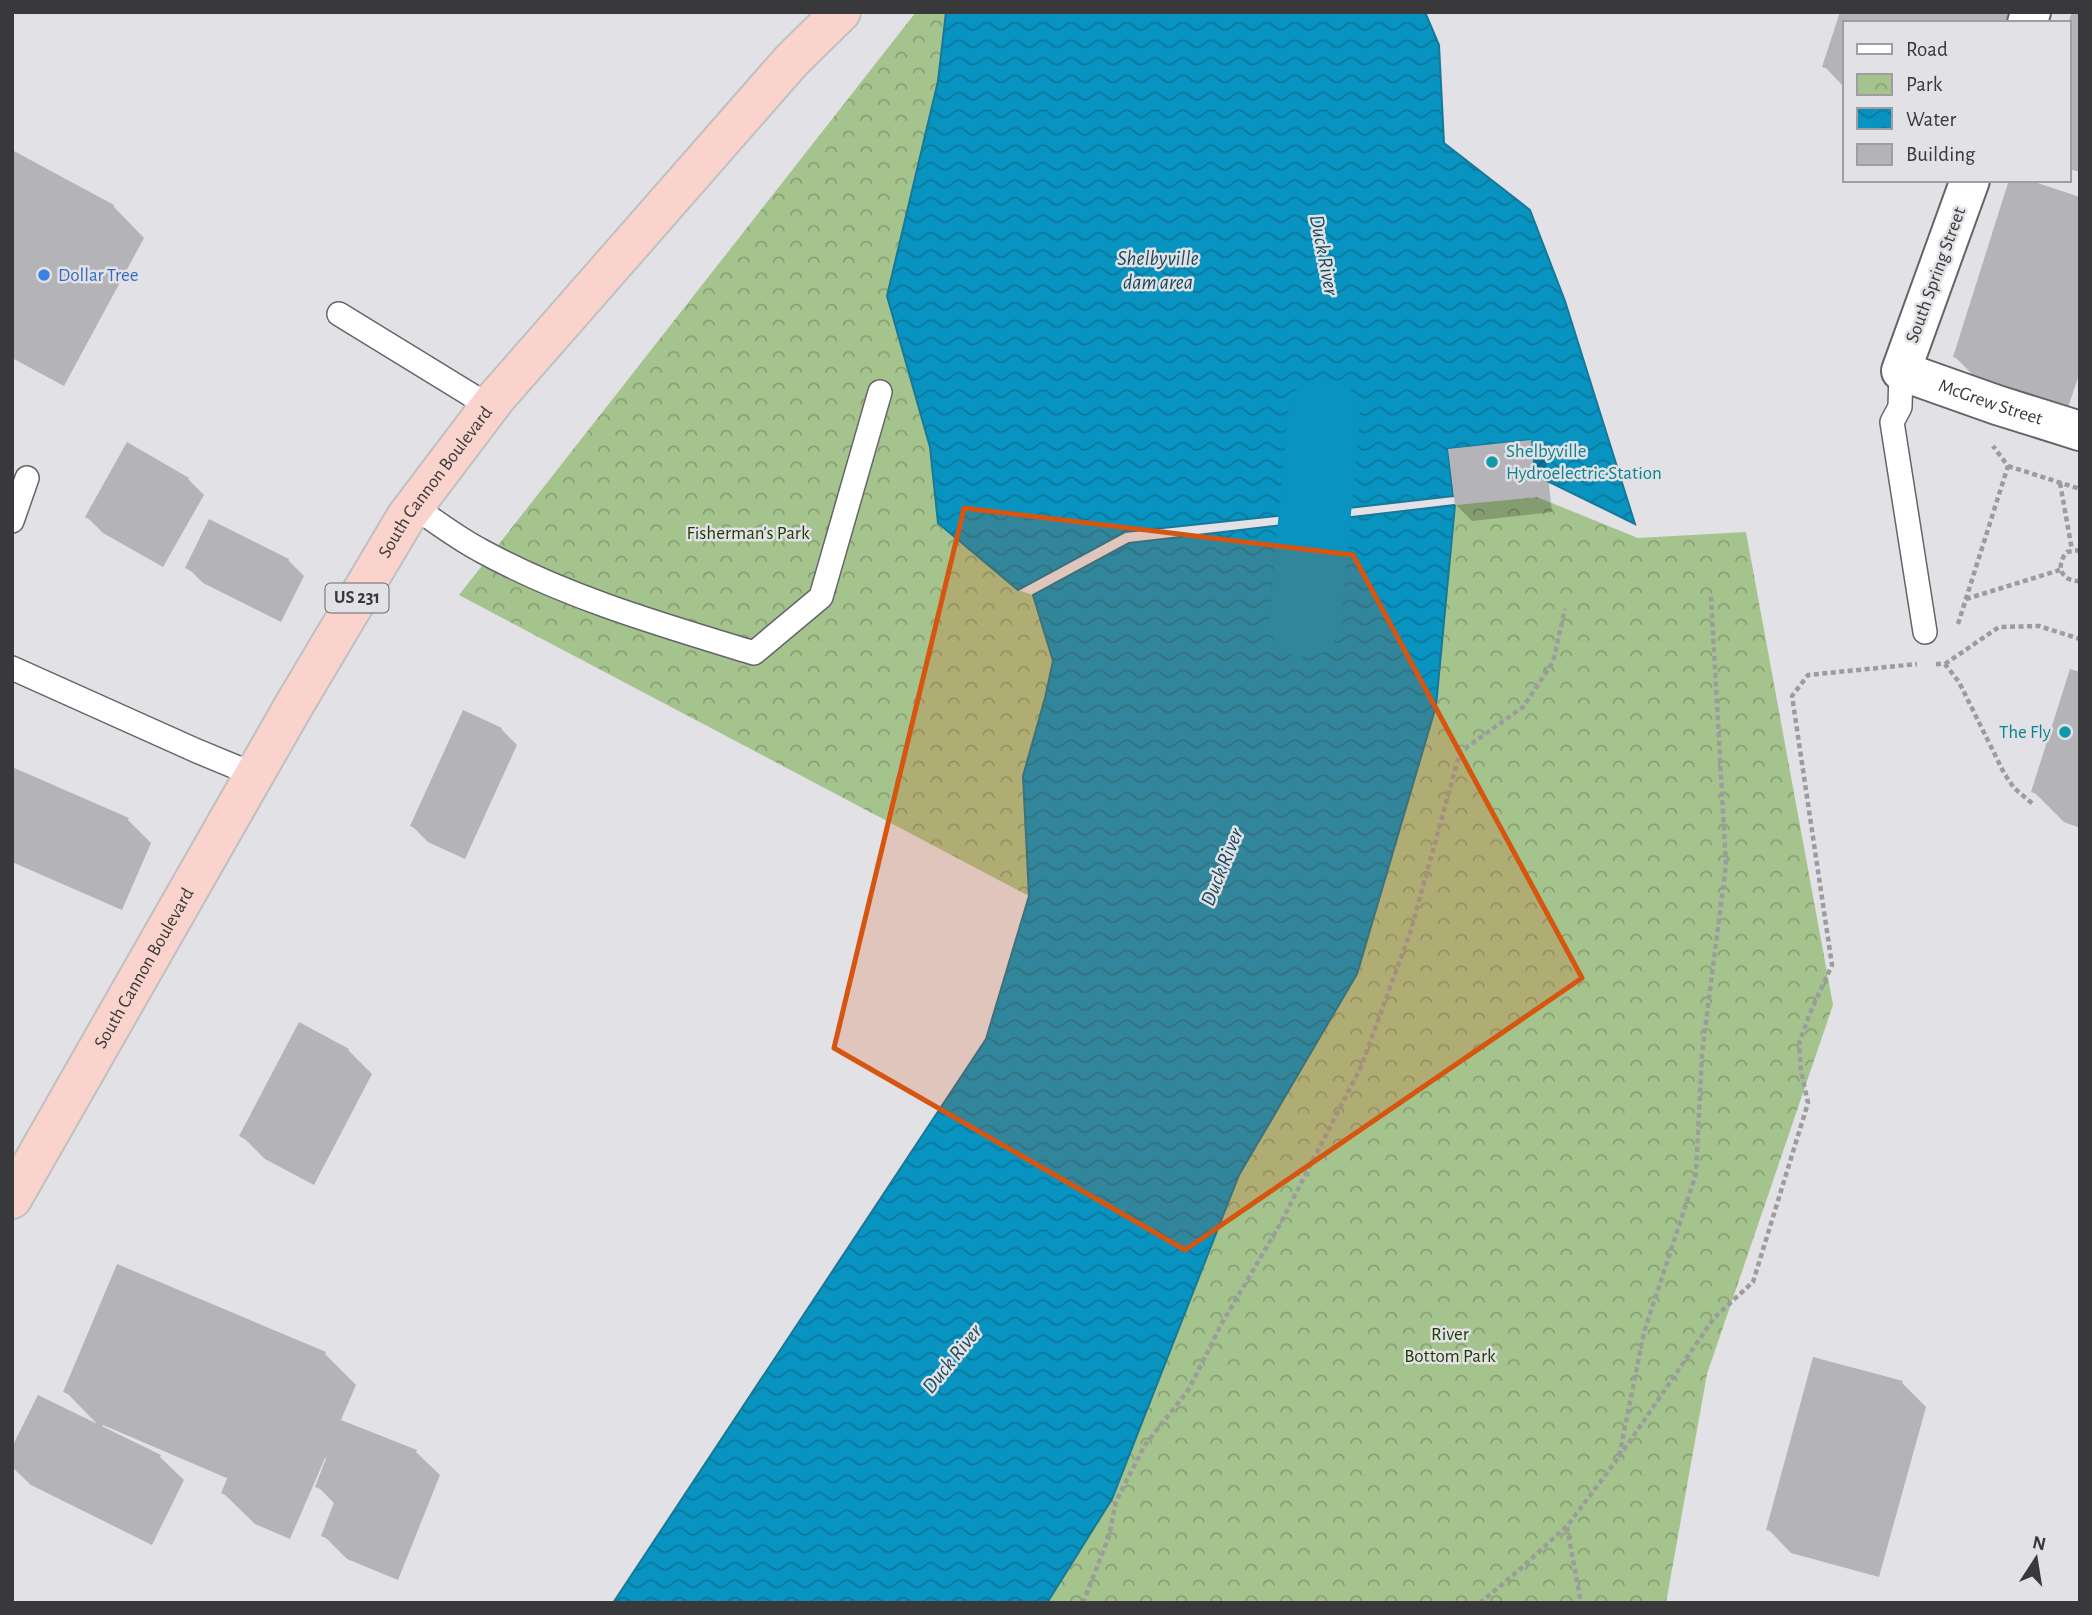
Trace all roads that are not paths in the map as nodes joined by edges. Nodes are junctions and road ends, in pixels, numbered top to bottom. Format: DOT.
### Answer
graph roads {
  1 [pos="841,12"];
  2 [pos="1969,182"];
  3 [pos="339,314"];
  4 [pos="1901,370"];
  5 [pos="880,392"];
  6 [pos="489,406"];
  7 [pos="2080,430"];
  8 [pos="27,478"];
  9 [pos="413,506"];
  10 [pos="12,521"];
  11 [pos="1926,632"];
  12 [pos="12,668"];
  13 [pos="255,775"];
  14 [pos="12,1199"];
  1 -- 6 [label="highway, South Cannon Boulevard / US 231"];
  2 -- 4 [label="street, South Spring Street"];
  3 -- 6 [label="lane"];
  4 -- 7 [label="street, McGrew Street"];
  4 -- 11 [label="lane"];
  5 -- 9 [label="lane"];
  6 -- 9 [label="highway, South Cannon Boulevard / US 231"];
  8 -- 10 [label="lane"];
  9 -- 13 [label="highway, South Cannon Boulevard / US 231"];
  12 -- 13 [label="lane"];
  13 -- 14 [label="highway, South Cannon Boulevard / US 231"];
}
